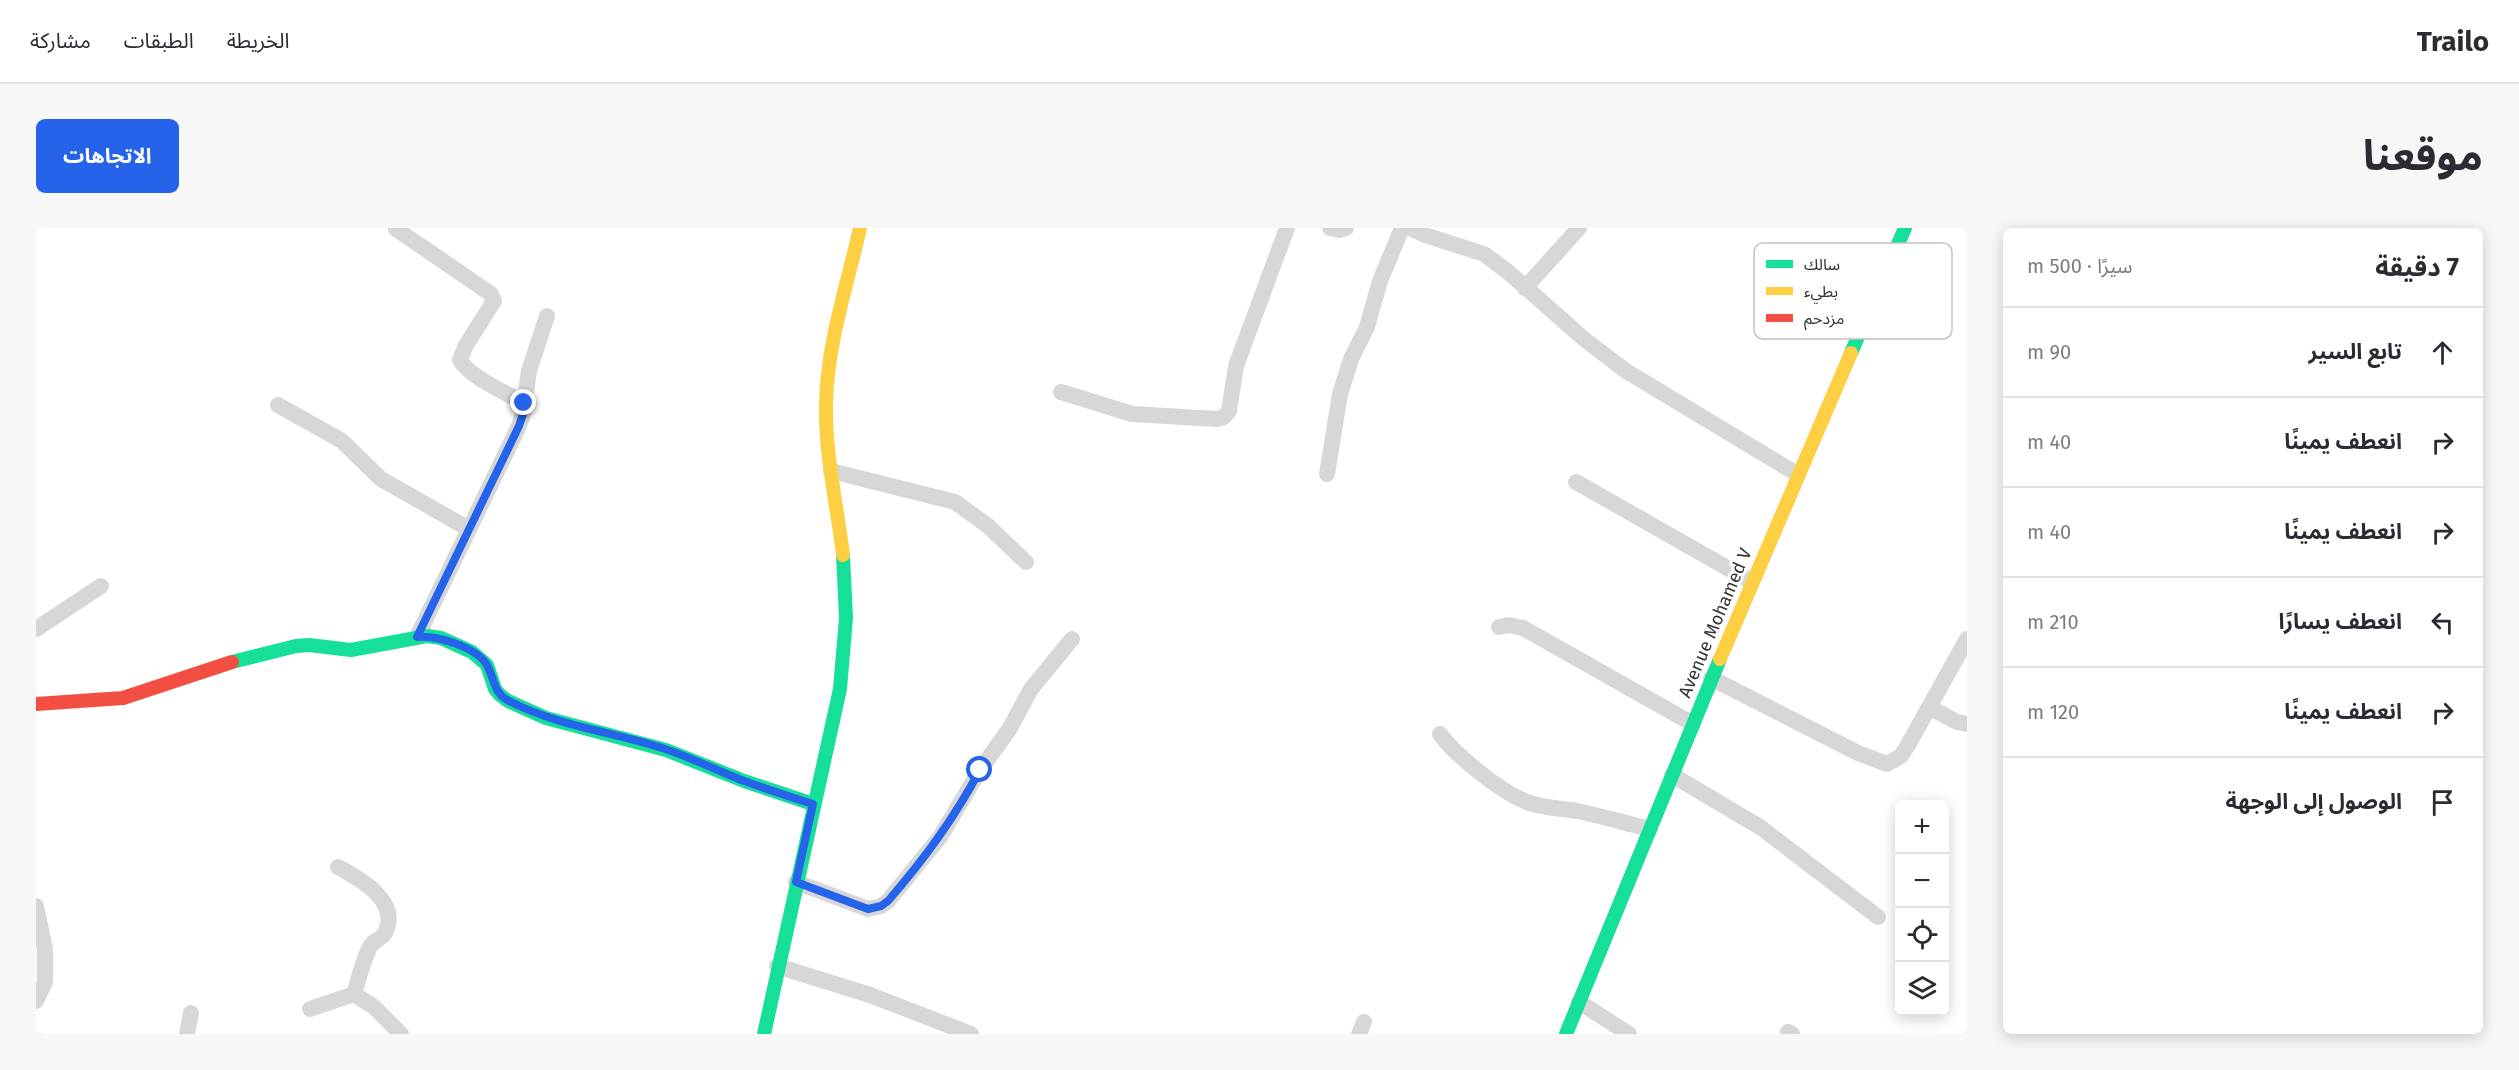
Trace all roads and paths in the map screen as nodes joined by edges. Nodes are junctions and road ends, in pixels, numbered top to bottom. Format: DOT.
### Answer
graph roads {
  1 [pos="860,228"];
  2 [pos="1287,228"];
  3 [pos="1330,228"];
  4 [pos="1346,228"];
  5 [pos="1402,228"];
  6 [pos="1410,228"];
  7 [pos="1579,228"];
  8 [pos="1905,228"];
  9 [pos="396,229"];
  10 [pos="1898,243"];
  11 [pos="1526,288"];
  12 [pos="547,316"];
  13 [pos="1856,339"];
  14 [pos="1061,392"];
  15 [pos="524,403"];
  16 [pos="278,405"];
  17 [pos="831,471"];
  18 [pos="1327,474"];
  19 [pos="1797,474"];
  20 [pos="1576,482"];
  21 [pos="469,529"];
  22 [pos="1026,562"];
  23 [pos="1752,582"];
  24 [pos="101,586"];
  25 [pos="1499,627"];
  26 [pos="36,629"];
  27 [pos="417,637"];
  28 [pos="1072,639"];
  29 [pos="1967,639"];
  30 [pos="1711,678"];
  31 [pos="36,704"];
  32 [pos="1929,707"];
  33 [pos="1693,724"];
  34 [pos="1967,724"];
  35 [pos="1440,734"];
  36 [pos="1672,775"];
  37 [pos="813,804"];
  38 [pos="1650,829"];
  39 [pos="338,867"];
  40 [pos="796,882"];
  41 [pos="36,906"];
  42 [pos="1878,916"];
  43 [pos="777,966"];
  44 [pos="354,994"];
  45 [pos="36,1000"];
  46 [pos="1579,1002"];
  47 [pos="310,1009"];
  48 [pos="191,1013"];
  49 [pos="187,1034"];
  50 [pos="401,1034"];
  51 [pos="764,1034"];
  52 [pos="971,1034"];
  53 [pos="1566,1034"];
  54 [pos="1629,1034"];
  1 -- 17 [label="street"];
  2 -- 14 [label="street"];
  3 -- 4 [label="street"];
  5 -- 18 [label="street"];
  6 -- 11 [label="street"];
  7 -- 11 [label="street"];
  8 -- 10 [label="street, Avenue Mohamed V"];
  9 -- 15 [label="street"];
  11 -- 19 [label="street"];
  12 -- 15 [label="street"];
  13 -- 19 [label="street, Avenue Mohamed V"];
  15 -- 21 [label="street"];
  16 -- 21 [label="street"];
  17 -- 22 [label="street"];
  17 -- 37 [label="street"];
  19 -- 23 [label="street, Avenue Mohamed V"];
  20 -- 23 [label="street"];
  21 -- 27 [label="street"];
  23 -- 30 [label="street, Avenue Mohamed V"];
  24 -- 26 [label="street"];
  25 -- 33 [label="street"];
  27 -- 31 [label="street"];
  27 -- 37 [label="street"];
  28 -- 40 [label="street"];
  29 -- 32 [label="street"];
  30 -- 32 [label="street"];
  30 -- 33 [label="street, Avenue Mohamed V"];
  32 -- 34 [label="street"];
  33 -- 36 [label="street, Avenue Mohamed V"];
  35 -- 38 [label="street"];
  36 -- 38 [label="street, Avenue Mohamed V"];
  36 -- 42 [label="street"];
  37 -- 40 [label="street"];
  38 -- 46 [label="street, Avenue Mohamed V"];
  39 -- 44 [label="street"];
  40 -- 43 [label="street"];
  41 -- 45 [label="street"];
  43 -- 51 [label="street"];
  43 -- 52 [label="street"];
  44 -- 47 [label="street"];
  44 -- 50 [label="street"];
  46 -- 53 [label="street, Avenue Mohamed V"];
  46 -- 54 [label="street"];
  48 -- 49 [label="street"];
}
